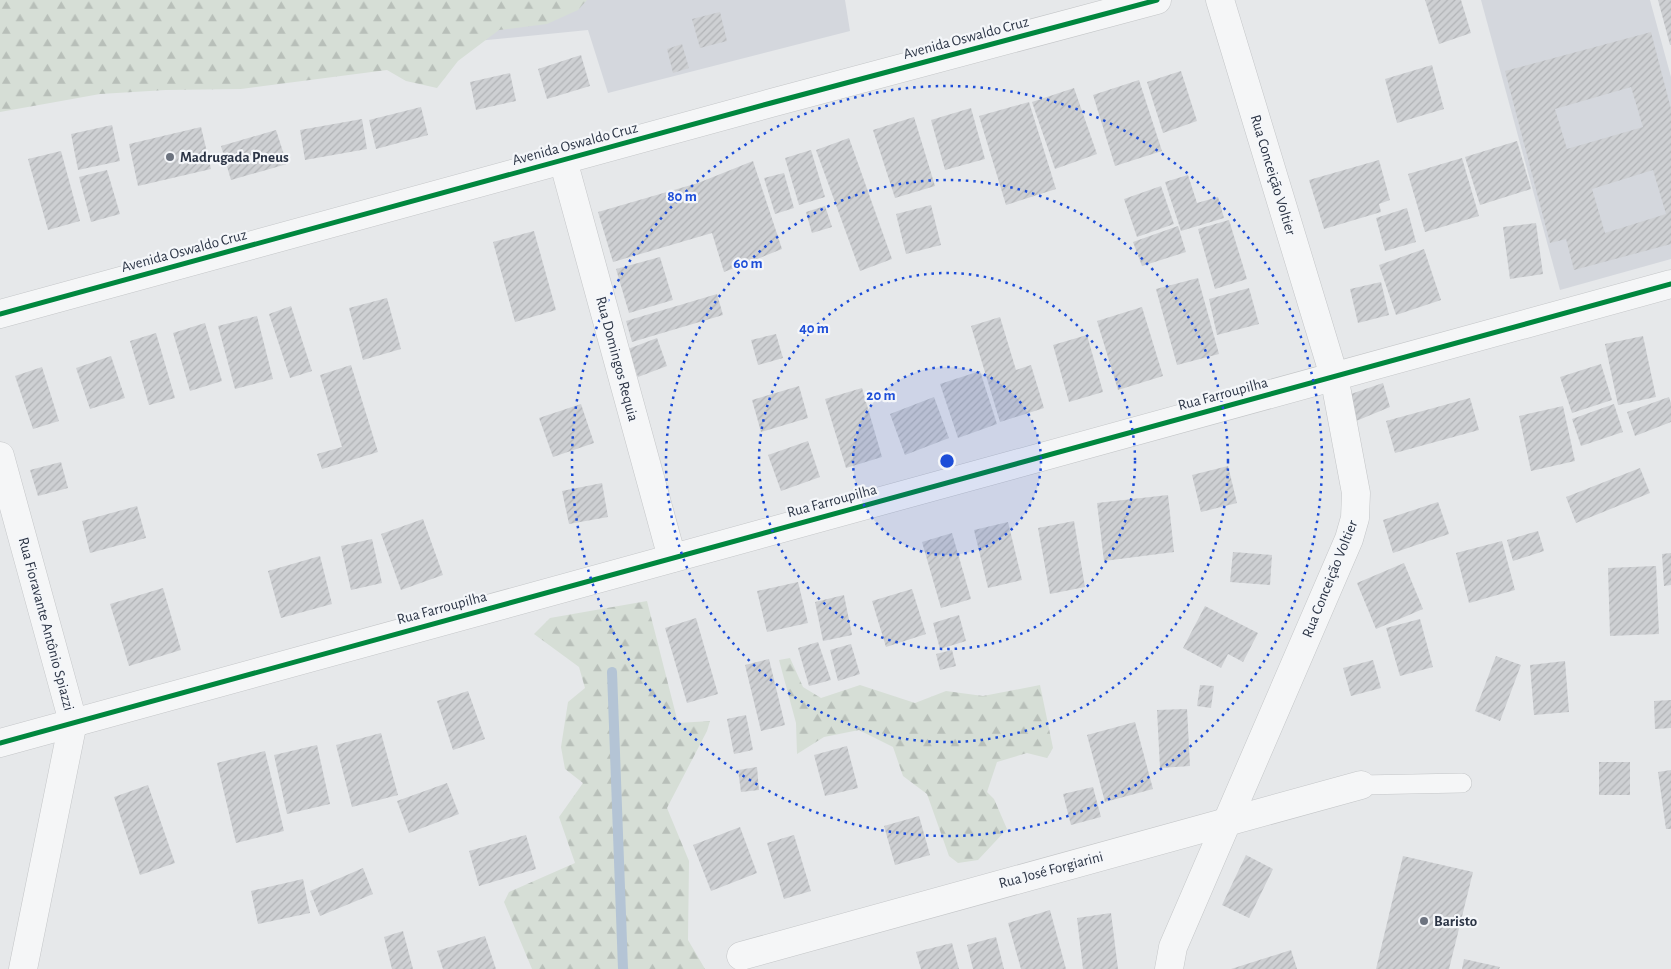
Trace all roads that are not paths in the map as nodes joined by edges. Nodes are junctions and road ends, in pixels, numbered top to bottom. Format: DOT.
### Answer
graph roads {
  1 [pos="1157,0"];
  2 [pos="1220,0"];
  3 [pos="563,160"];
  4 [pos="1671,284"];
  5 [pos="0,314"];
  6 [pos="1334,376"];
  7 [pos="0,456"];
  8 [pos="672,558"];
  9 [pos="73,722"];
  10 [pos="0,743"];
  11 [pos="1462,783"];
  12 [pos="1361,785"];
  13 [pos="1228,821"];
  14 [pos="741,956"];
  15 [pos="23,969"];
  16 [pos="1169,969"];
  1 -- 3 [label="street, Avenida Oswaldo Cruz"];
  2 -- 6 [label="street, Rua Conceição Voltier"];
  3 -- 5 [label="street, Avenida Oswaldo Cruz"];
  3 -- 8 [label="street, Rua Domingos Requia"];
  4 -- 6 [label="street, Rua Farroupilha"];
  6 -- 8 [label="street, Rua Farroupilha"];
  6 -- 13 [label="street, Rua Conceição Voltier"];
  7 -- 9 [label="street, Rua Fioravante Antônio Spiazzi"];
  8 -- 9 [label="street, Rua Farroupilha"];
  9 -- 10 [label="street, Rua Farroupilha"];
  9 -- 15 [label="street, Rua Fioravante Antônio Spiazzi"];
  11 -- 12 [label="lane"];
  12 -- 13 [label="street, Rua José Forgiarini"];
  13 -- 14 [label="street, Rua José Forgiarini"];
  13 -- 16 [label="street, Rua Conceição Voltier"];
}
